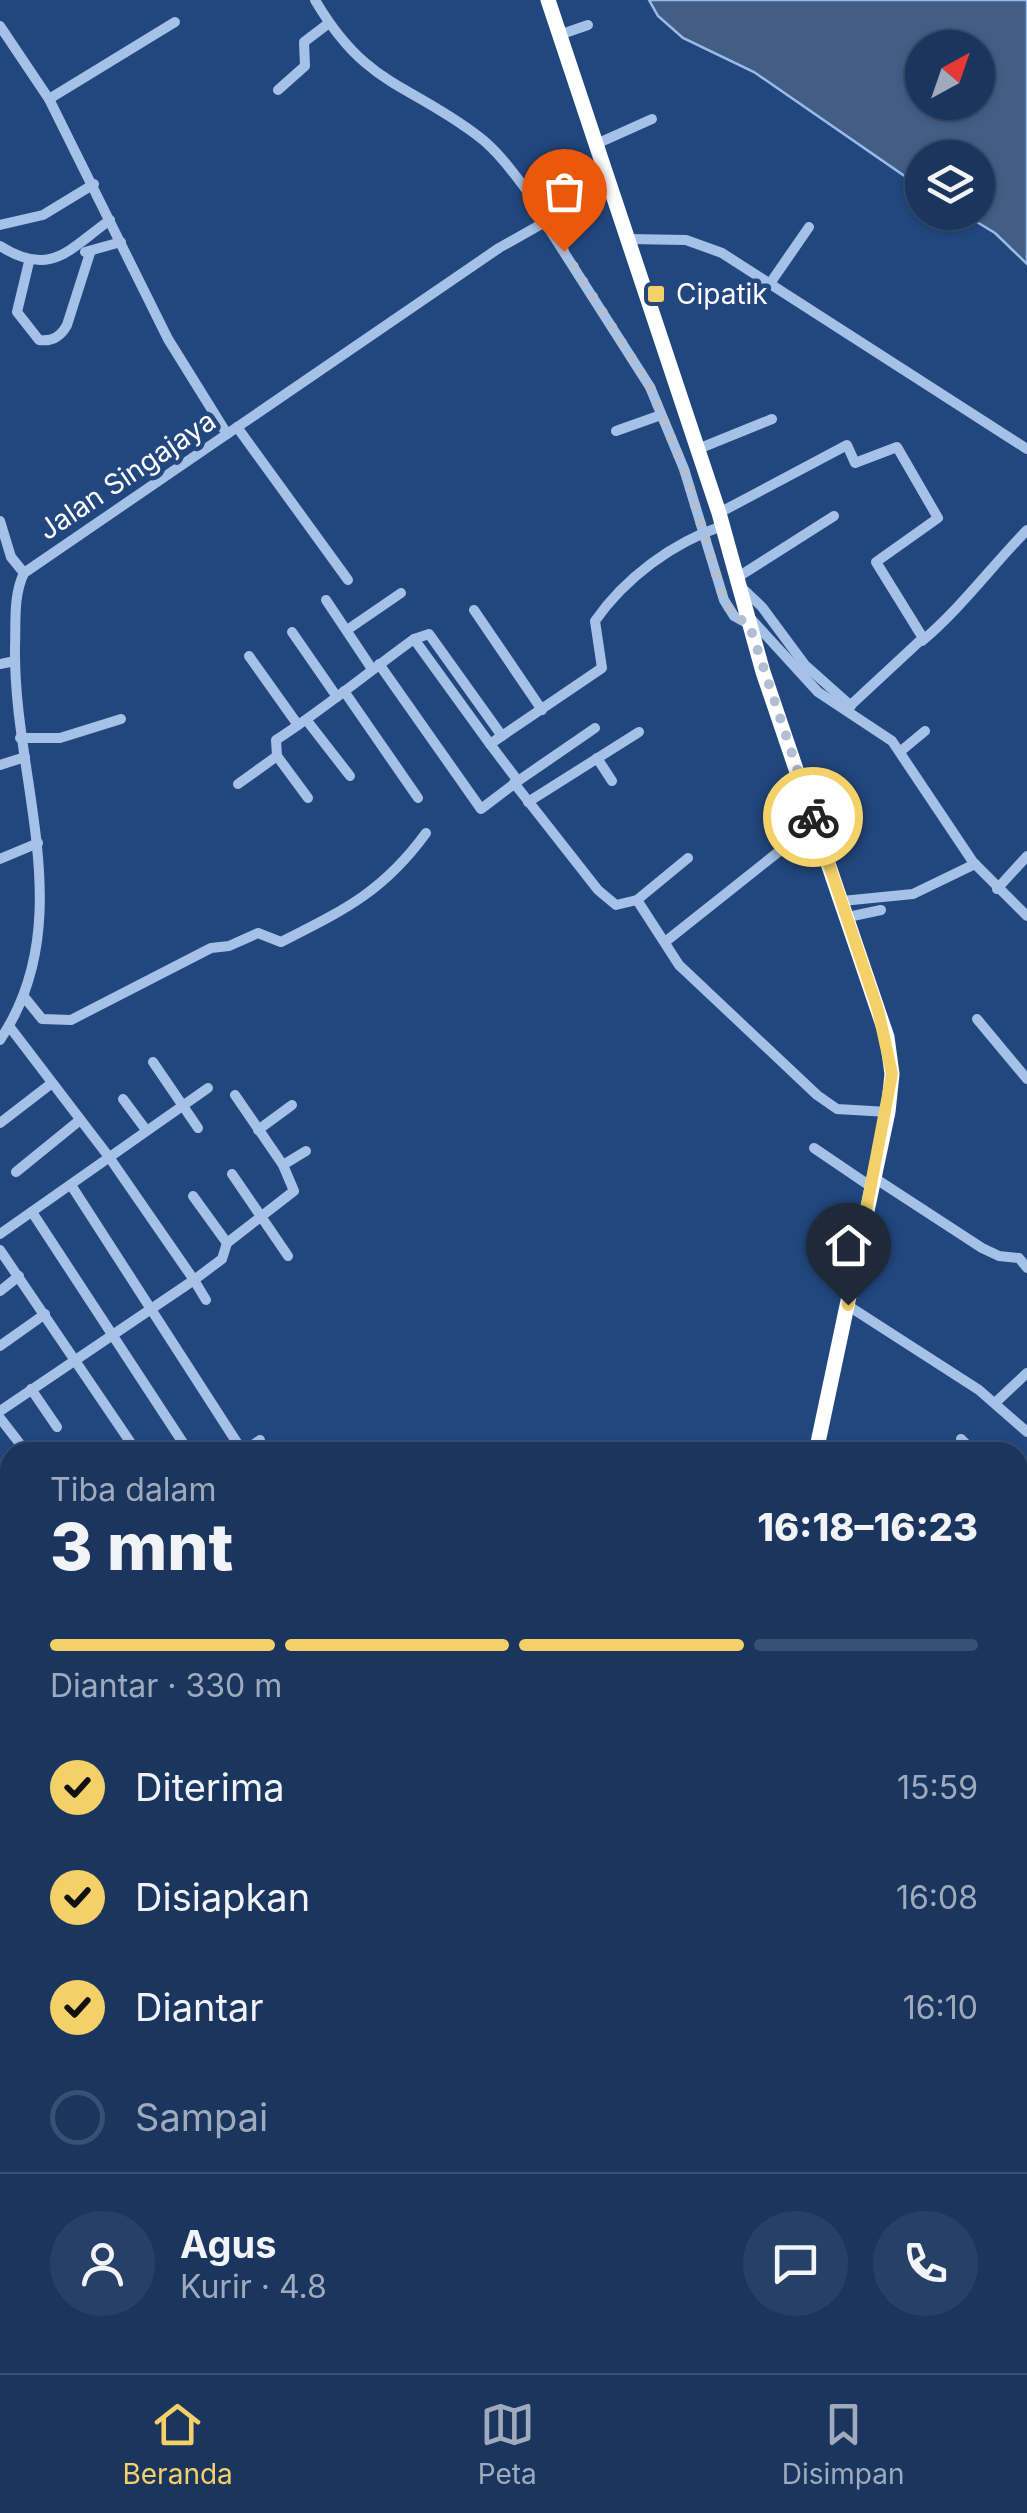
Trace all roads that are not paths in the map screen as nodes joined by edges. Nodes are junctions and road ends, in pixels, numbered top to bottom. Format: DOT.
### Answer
graph roads {
  1 [pos="316,0"];
  2 [pos="548,0"];
  3 [pos="176,22"];
  4 [pos="588,25"];
  5 [pos="0,26"];
  6 [pos="325,26"];
  7 [pos="559,35"];
  8 [pos="278,90"];
  9 [pos="49,100"];
  10 [pos="652,120"];
  11 [pos="594,145"];
  12 [pos="94,184"];
  13 [pos="608,186"];
  14 [pos="546,219"];
  15 [pos="110,220"];
  16 [pos="0,225"];
  17 [pos="809,227"];
  18 [pos="629,239"];
  19 [pos="79,242"];
  20 [pos="120,242"];
  21 [pos="0,246"];
  22 [pos="90,253"];
  23 [pos="29,262"];
  24 [pos="771,282"];
  25 [pos="661,415"];
  26 [pos="772,419"];
  27 [pos="232,431"];
  28 [pos="616,431"];
  29 [pos="698,448"];
  30 [pos="1027,449"];
  31 [pos="834,516"];
  32 [pos="0,521"];
  33 [pos="714,525"];
  34 [pos="1027,530"];
  35 [pos="24,572"];
  36 [pos="348,580"];
  37 [pos="739,584"];
  38 [pos="401,593"];
  39 [pos="326,600"];
  40 [pos="474,610"];
  41 [pos="747,616"];
  42 [pos="348,630"];
  43 [pos="292,632"];
  44 [pos="414,639"];
  45 [pos="922,641"];
  46 [pos="248,656"];
  47 [pos="15,661"];
  48 [pos="0,664"];
  49 [pos="376,667"];
  50 [pos="340,694"];
  51 [pos="850,707"];
  52 [pos="542,710"];
  53 [pos="121,719"];
  54 [pos="303,724"];
  55 [pos="596,728"];
  56 [pos="925,731"];
  57 [pos="639,732"];
  58 [pos="502,736"];
  59 [pos="20,738"];
  60 [pos="490,744"];
  61 [pos="901,752"];
  62 [pos="277,756"];
  63 [pos="25,757"];
  64 [pos="597,758"];
  65 [pos="0,765"];
  66 [pos="350,776"];
  67 [pos="612,781"];
  68 [pos="516,782"];
  69 [pos="238,784"];
  70 [pos="308,798"];
  71 [pos="418,798"];
  72 [pos="528,802"];
  73 [pos="818,830"];
  74 [pos="426,832"];
  75 [pos="38,842"];
  76 [pos="1027,856"];
  77 [pos="688,858"];
  78 [pos="0,859"];
  79 [pos="975,864"];
  80 [pos="997,889"];
  81 [pos="638,900"];
  82 [pos="845,909"];
  83 [pos="881,910"];
  84 [pos="1027,916"];
  85 [pos="666,942"];
  86 [pos="24,998"];
  87 [pos="976,1020"];
  88 [pos="10,1026"];
  89 [pos="0,1040"];
  90 [pos="1027,1054"];
  91 [pos="153,1062"];
  92 [pos="1014,1064"];
  93 [pos="1027,1079"];
  94 [pos="52,1083"];
  95 [pos="208,1088"];
  96 [pos="235,1095"];
  97 [pos="123,1099"];
  98 [pos="292,1104"];
  99 [pos="180,1105"];
  100 [pos="888,1112"];
  101 [pos="80,1120"];
  102 [pos="0,1123"];
  103 [pos="198,1128"];
  104 [pos="146,1130"];
  105 [pos="258,1130"];
  106 [pos="814,1148"];
  107 [pos="306,1151"];
  108 [pos="109,1157"];
  109 [pos="284,1165"];
  110 [pos="16,1172"];
  111 [pos="232,1174"];
  112 [pos="871,1181"];
  113 [pos="71,1185"];
  114 [pos="193,1196"];
  115 [pos="32,1212"];
  116 [pos="262,1217"];
  117 [pos="0,1234"];
  118 [pos="227,1243"];
  119 [pos="1027,1247"];
  120 [pos="0,1250"];
  121 [pos="288,1256"];
  122 [pos="1018,1258"];
  123 [pos="1027,1268"];
  124 [pos="19,1276"];
  125 [pos="194,1280"];
  126 [pos="0,1291"];
  127 [pos="206,1300"];
  128 [pos="848,1305"];
  129 [pos="151,1311"];
  130 [pos="45,1314"];
  131 [pos="114,1335"];
  132 [pos="0,1346"];
  133 [pos="78,1358"];
  134 [pos="1027,1373"];
  135 [pos="31,1389"];
  136 [pos="995,1402"];
  137 [pos="0,1414"];
  138 [pos="57,1427"];
  139 [pos="1027,1432"];
  140 [pos="961,1439"];
  141 [pos="260,1440"];
  142 [pos="19,1442"];
  143 [pos="131,1442"];
  144 [pos="184,1442"];
  145 [pos="236,1442"];
  146 [pos="257,1442"];
  147 [pos="818,1442"];
  148 [pos="964,1442"];
  1 -- 6 [label="street"];
  2 -- 7 [label="highway"];
  3 -- 9 [label="street"];
  4 -- 7 [label="street"];
  5 -- 9 [label="street"];
  6 -- 8 [label="street"];
  6 -- 14 [label="street"];
  7 -- 11 [label="highway"];
  9 -- 12 [label="street"];
  10 -- 11 [label="street"];
  11 -- 13 [label="highway"];
  12 -- 15 [label="street"];
  12 -- 16 [label="street"];
  13 -- 14 [label="street, Jalan Singajaya"];
  13 -- 18 [label="highway"];
  14 -- 25 [label="street"];
  14 -- 27 [label="street, Jalan Singajaya"];
  15 -- 19 [label="street"];
  15 -- 20 [label="street"];
  17 -- 24 [label="street"];
  18 -- 24 [label="street"];
  18 -- 29 [label="highway"];
  19 -- 22 [label="street"];
  19 -- 23 [label="street"];
  20 -- 22 [label="street"];
  20 -- 27 [label="street"];
  21 -- 23 [label="street"];
  22 -- 23 [label="street"];
  24 -- 30 [label="street"];
  25 -- 28 [label="street"];
  25 -- 33 [label="street"];
  26 -- 29 [label="street"];
  27 -- 35 [label="street, Jalan Singajaya"];
  27 -- 36 [label="street"];
  29 -- 33 [label="highway"];
  31 -- 37 [label="street"];
  32 -- 35 [label="street"];
  33 -- 37 [label="highway"];
  33 -- 41 [label="street"];
  33 -- 45 [label="street"];
  33 -- 52 [label="street"];
  34 -- 45 [label="street"];
  35 -- 47 [label="street, Jalan Singajaya"];
  37 -- 41 [label="highway"];
  37 -- 51 [label="street"];
  38 -- 42 [label="street"];
  39 -- 42 [label="street"];
  40 -- 52 [label="street"];
  41 -- 51 [label="street"];
  41 -- 73 [label="highway"];
  42 -- 49 [label="street"];
  43 -- 50 [label="street"];
  44 -- 49 [label="street"];
  44 -- 58 [label="street"];
  44 -- 60 [label="street"];
  45 -- 51 [label="street"];
  46 -- 54 [label="street"];
  47 -- 48 [label="street"];
  47 -- 59 [label="street, Jalan Singajaya"];
  49 -- 50 [label="street"];
  49 -- 68 [label="street"];
  50 -- 54 [label="street"];
  50 -- 71 [label="street"];
  51 -- 61 [label="street"];
  52 -- 58 [label="street"];
  53 -- 59 [label="street"];
  54 -- 62 [label="street"];
  54 -- 66 [label="street"];
  55 -- 68 [label="street"];
  56 -- 61 [label="street"];
  57 -- 64 [label="street"];
  58 -- 60 [label="street"];
  59 -- 63 [label="street, Jalan Singajaya"];
  60 -- 68 [label="street"];
  61 -- 79 [label="street"];
  62 -- 69 [label="street"];
  62 -- 70 [label="street"];
  63 -- 65 [label="street"];
  63 -- 75 [label="street, Jalan Singajaya"];
  64 -- 67 [label="street"];
  64 -- 72 [label="street"];
  68 -- 72 [label="street"];
  72 -- 81 [label="street"];
  73 -- 82 [label="highway"];
  73 -- 85 [label="street"];
  74 -- 86 [label="street"];
  75 -- 78 [label="street"];
  75 -- 86 [label="street, Jalan Singajaya"];
  76 -- 80 [label="street"];
  77 -- 81 [label="street"];
  79 -- 80 [label="street"];
  79 -- 82 [label="street"];
  80 -- 84 [label="street"];
  81 -- 85 [label="street"];
  82 -- 83 [label="street"];
  82 -- 100 [label="highway"];
  85 -- 100 [label="street"];
  86 -- 88 [label="street, Jalan Singajaya"];
  87 -- 92 [label="street"];
  88 -- 89 [label="street, Jalan Singajaya"];
  88 -- 94 [label="street"];
  90 -- 92 [label="street"];
  91 -- 99 [label="street"];
  92 -- 93 [label="street"];
  94 -- 101 [label="street"];
  94 -- 102 [label="street"];
  95 -- 99 [label="street"];
  96 -- 105 [label="street"];
  97 -- 104 [label="street"];
  98 -- 105 [label="street"];
  99 -- 103 [label="street"];
  99 -- 104 [label="street"];
  100 -- 112 [label="highway"];
  101 -- 108 [label="street"];
  101 -- 110 [label="street"];
  104 -- 108 [label="street"];
  105 -- 109 [label="street"];
  106 -- 112 [label="street"];
  107 -- 109 [label="street"];
  108 -- 113 [label="street"];
  108 -- 125 [label="street"];
  109 -- 116 [label="street"];
  111 -- 116 [label="street"];
  112 -- 122 [label="street"];
  112 -- 128 [label="highway"];
  113 -- 115 [label="street"];
  113 -- 129 [label="street"];
  114 -- 118 [label="street"];
  115 -- 117 [label="street"];
  115 -- 131 [label="street"];
  116 -- 118 [label="street"];
  116 -- 121 [label="street"];
  118 -- 125 [label="street"];
  119 -- 122 [label="street"];
  120 -- 124 [label="street"];
  122 -- 123 [label="street"];
  124 -- 126 [label="street"];
  124 -- 130 [label="street"];
  125 -- 127 [label="street"];
  125 -- 129 [label="street"];
  128 -- 136 [label="street"];
  128 -- 147 [label="highway"];
  129 -- 131 [label="street"];
  129 -- 145 [label="street"];
  130 -- 132 [label="street"];
  130 -- 133 [label="street"];
  131 -- 133 [label="street"];
  131 -- 144 [label="street"];
  133 -- 135 [label="street"];
  133 -- 143 [label="street"];
  134 -- 136 [label="street"];
  135 -- 137 [label="street"];
  135 -- 138 [label="street"];
  136 -- 139 [label="street"];
  137 -- 142 [label="street"];
  140 -- 148 [label="street"];
  141 -- 146 [label="street"];
}
